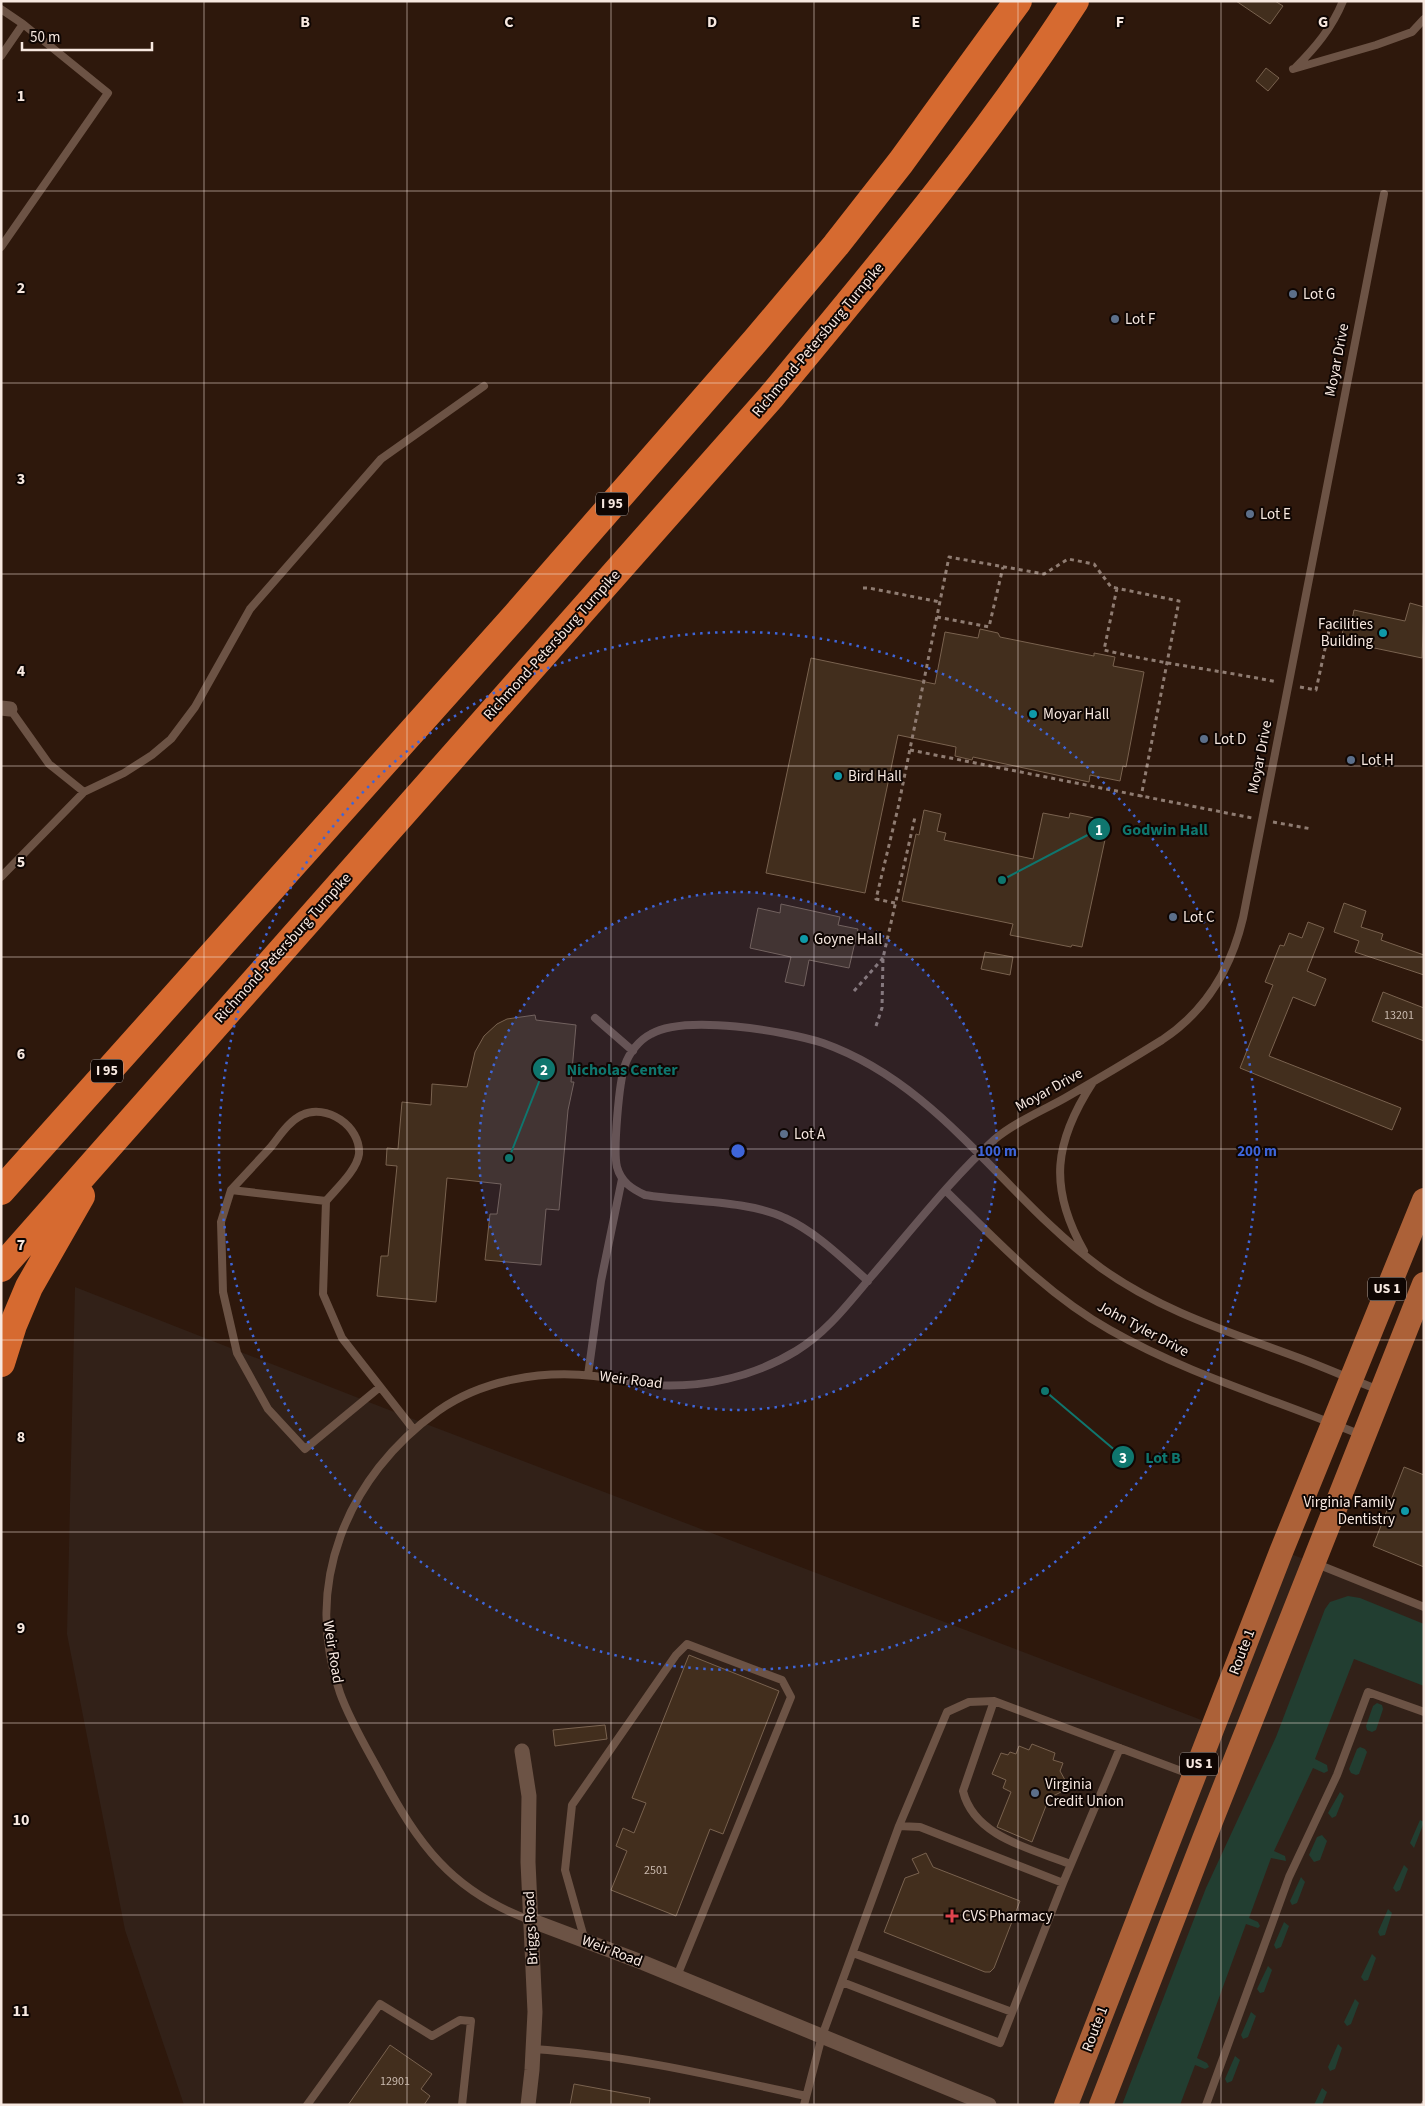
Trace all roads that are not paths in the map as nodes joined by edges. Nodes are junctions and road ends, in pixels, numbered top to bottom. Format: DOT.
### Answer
graph roads {
  1 [pos="1018,1"];
  2 [pos="1075,1"];
  3 [pos="1343,1"];
  4 [pos="1,9"];
  5 [pos="1424,19"];
  6 [pos="23,24"];
  7 [pos="1,56"];
  8 [pos="1384,194"];
  9 [pos="1,247"];
  10 [pos="484,386"];
  11 [pos="6,708"];
  12 [pos="84,792"];
  13 [pos="1,877"];
  14 [pos="594,1018"];
  15 [pos="632,1051"];
  16 [pos="1094,1081"];
  17 [pos="110,1144"];
  18 [pos="981,1154"];
  19 [pos="33,1155"];
  20 [pos="622,1179"];
  21 [pos="1,1180"];
  22 [pos="231,1190"];
  23 [pos="1,1191"];
  24 [pos="946,1191"];
  25 [pos="1424,1200"];
  26 [pos="326,1201"];
  27 [pos="1086,1255"];
  28 [pos="1,1268"];
  29 [pos="868,1281"];
  30 [pos="1424,1284"];
  31 [pos="1,1363"];
  32 [pos="588,1375"];
  33 [pos="1350,1378"];
  34 [pos="380,1388"];
  35 [pos="1380,1391"];
  36 [pos="1332,1423"];
  37 [pos="414,1430"];
  38 [pos="1362,1436"];
  39 [pos="1314,1563"];
  40 [pos="1424,1607"];
  41 [pos="994,1702"];
  42 [pos="1424,1712"];
  43 [pos="1120,1748"];
  44 [pos="522,1751"];
  45 [pos="1194,1776"];
  46 [pos="900,1826"];
  47 [pos="1070,1864"];
  48 [pos="1063,1883"];
  49 [pos="530,1920"];
  50 [pos="586,1941"];
  51 [pos="853,1953"];
  52 [pos="677,1976"];
  53 [pos="842,1982"];
  54 [pos="1012,2012"];
  55 [pos="822,2036"];
  56 [pos="533,2049"];
  57 [pos="805,2101"];
  58 [pos="308,2105"];
  59 [pos="462,2105"];
  60 [pos="528,2105"];
  61 [pos="989,2105"];
  62 [pos="1066,2105"];
  63 [pos="1101,2105"];
  64 [pos="1206,2105"];
  1 -- 19 [label="highway, I 95"];
  2 -- 17 [label="highway, Richmond-Petersburg Turnpike"];
  3 -- 5 [label="lane"];
  4 -- 6 [label="lane"];
  6 -- 7 [label="lane"];
  6 -- 9 [label="lane"];
  8 -- 16 [label="lane, Moyar Drive"];
  10 -- 12 [label="lane"];
  11 -- 12 [label="lane"];
  12 -- 13 [label="lane"];
  14 -- 15 [label="lane"];
  15 -- 18 [label="lane, John Tyler Drive"];
  15 -- 20 [label="lane"];
  16 -- 18 [label="lane, Moyar Drive"];
  16 -- 27 [label="lane"];
  17 -- 28 [label="highway, Richmond-Petersburg Turnpike"];
  17 -- 31 [label="highway"];
  18 -- 24 [label="lane, Moyar Drive"];
  18 -- 27 [label="lane, John Tyler Drive"];
  19 -- 21 [label="highway"];
  19 -- 23 [label="highway, I 95"];
  20 -- 29 [label="lane"];
  20 -- 32 [label="lane"];
  22 -- 26 [label="lane"];
  22 -- 26 [label="lane"];
  22 -- 34 [label="lane"];
  24 -- 29 [label="lane, Weir Road"];
  24 -- 36 [label="lane, John Tyler Drive"];
  25 -- 33 [label="main road, Route 1 / US 1"];
  26 -- 34 [label="lane"];
  27 -- 33 [label="lane, John Tyler Drive"];
  29 -- 32 [label="lane, Weir Road"];
  30 -- 35 [label="main road, US 1"];
  32 -- 37 [label="lane, Weir Road"];
  33 -- 35 [label="lane, John Tyler Drive"];
  33 -- 36 [label="main road, Route 1 / US 1"];
  34 -- 37 [label="lane"];
  35 -- 38 [label="main road, US 1"];
  36 -- 38 [label="lane, John Tyler Drive"];
  36 -- 45 [label="main road, Route 1 / US 1"];
  37 -- 49 [label="lane, Weir Road"];
  38 -- 39 [label="main road, US 1"];
  39 -- 40 [label="lane"];
  39 -- 63 [label="main road, US 1"];
  41 -- 43 [label="lane"];
  41 -- 46 [label="lane"];
  41 -- 47 [label="lane"];
  42 -- 64 [label="lane"];
  43 -- 45 [label="lane"];
  43 -- 47 [label="lane"];
  44 -- 49 [label="street, Briggs Road"];
  45 -- 62 [label="main road, Route 1 / US 1"];
  46 -- 48 [label="lane"];
  46 -- 51 [label="lane"];
  47 -- 48 [label="lane"];
  48 -- 54 [label="lane"];
  49 -- 50 [label="street, Weir Road"];
  49 -- 56 [label="street, Briggs Road"];
  50 -- 52 [label="street, Weir Road"];
  50 -- 52 [label="lane"];
  51 -- 53 [label="lane"];
  51 -- 54 [label="lane"];
  52 -- 55 [label="street, Weir Road"];
  53 -- 54 [label="lane"];
  53 -- 55 [label="lane"];
  55 -- 57 [label="lane"];
  55 -- 61 [label="street, Weir Road"];
  56 -- 57 [label="lane"];
  56 -- 60 [label="street, Briggs Road"];
  58 -- 59 [label="lane"];
}
